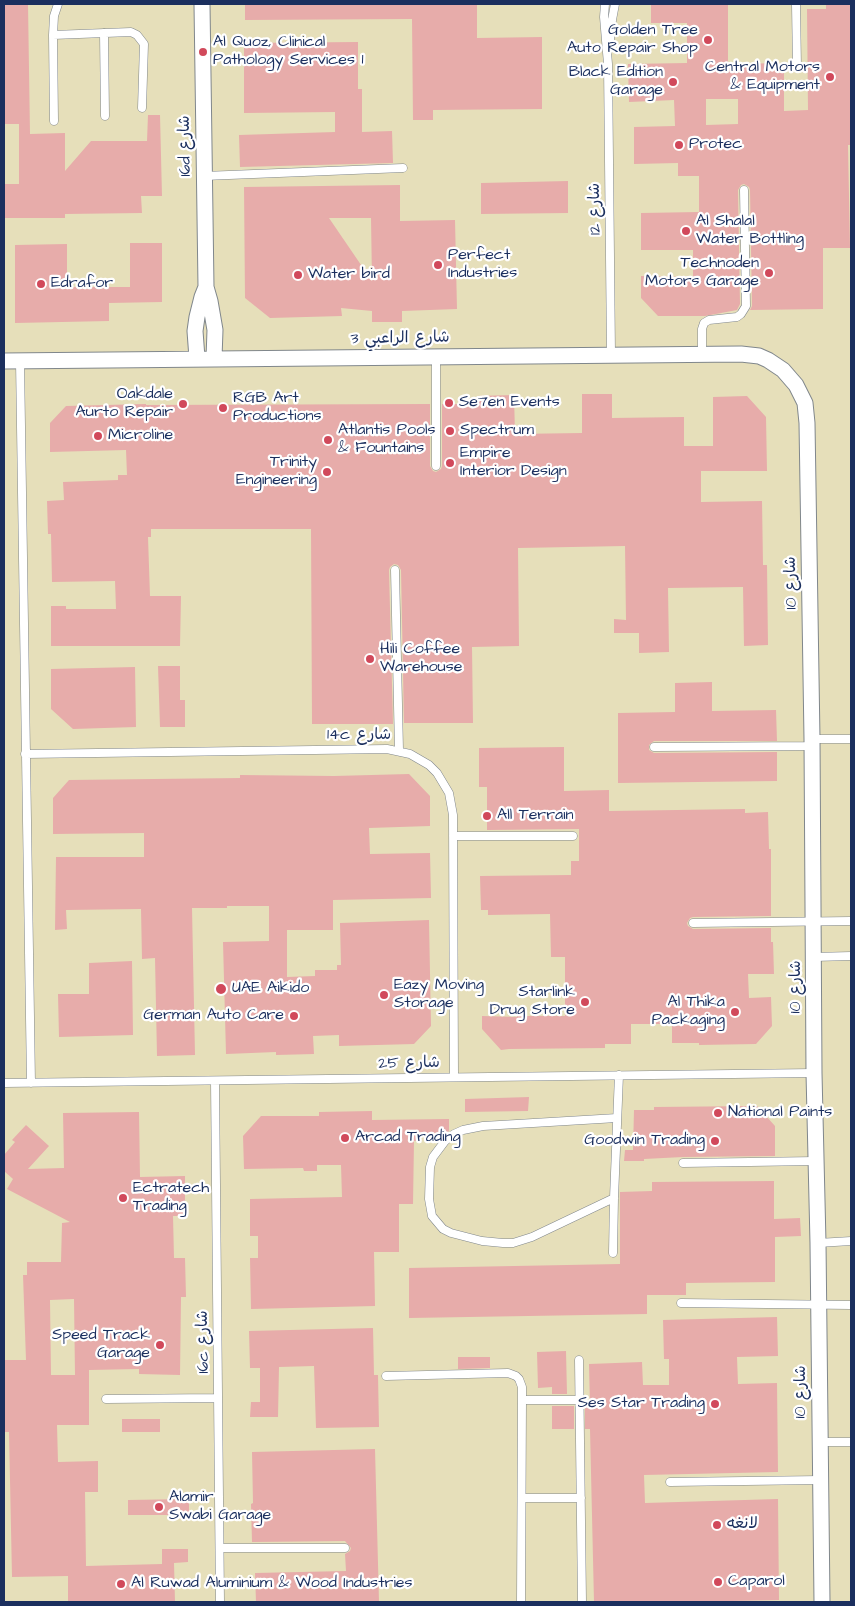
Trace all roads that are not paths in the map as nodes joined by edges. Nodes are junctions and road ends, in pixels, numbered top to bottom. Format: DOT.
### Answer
graph roads {
  1 [pos="58,4"];
  2 [pos="202,4"];
  3 [pos="605,4"];
  4 [pos="615,4"];
  5 [pos="796,4"];
  6 [pos="104,33"];
  7 [pos="53,35"];
  8 [pos="608,64"];
  9 [pos="797,68"];
  10 [pos="142,108"];
  11 [pos="105,116"];
  12 [pos="54,121"];
  13 [pos="403,168"];
  14 [pos="204,176"];
  15 [pos="744,190"];
  16 [pos="206,287"];
  17 [pos="611,354"];
  18 [pos="702,354"];
  19 [pos="436,356"];
  20 [pos="197,358"];
  21 [pos="214,358"];
  22 [pos="4,361"];
  23 [pos="20,361"];
  24 [pos="790,376"];
  25 [pos="436,466"];
  26 [pos="395,570"];
  27 [pos="851,739"];
  28 [pos="812,743"];
  29 [pos="654,747"];
  30 [pos="399,750"];
  31 [pos="25,754"];
  32 [pos="453,836"];
  33 [pos="572,836"];
  34 [pos="851,921"];
  35 [pos="814,922"];
  36 [pos="693,923"];
  37 [pos="851,956"];
  38 [pos="814,958"];
  39 [pos="814,1073"];
  40 [pos="619,1075"];
  41 [pos="454,1077"];
  42 [pos="216,1081"];
  43 [pos="31,1082"];
  44 [pos="4,1083"];
  45 [pos="617,1118"];
  46 [pos="816,1161"];
  47 [pos="683,1163"];
  48 [pos="614,1198"];
  49 [pos="851,1241"];
  50 [pos="818,1243"];
  51 [pos="613,1253"];
  52 [pos="681,1303"];
  53 [pos="819,1305"];
  54 [pos="851,1305"];
  55 [pos="579,1360"];
  56 [pos="386,1376"];
  57 [pos="218,1398"];
  58 [pos="106,1399"];
  59 [pos="522,1400"];
  60 [pos="580,1400"];
  61 [pos="820,1442"];
  62 [pos="851,1442"];
  63 [pos="821,1480"];
  64 [pos="670,1482"];
  65 [pos="522,1498"];
  66 [pos="581,1498"];
  67 [pos="220,1548"];
  68 [pos="344,1548"];
  69 [pos="220,1602"];
  70 [pos="521,1602"];
  71 [pos="582,1602"];
  72 [pos="822,1602"];
  1 -- 7 [label="lane"];
  2 -- 14 [label="street, 16d شارع"];
  3 -- 8 [label="lane"];
  4 -- 8 [label="lane"];
  5 -- 9 [label="lane"];
  6 -- 7 [label="lane"];
  6 -- 10 [label="lane"];
  6 -- 11 [label="lane"];
  7 -- 12 [label="lane"];
  8 -- 17 [label="lane, شارع 12"];
  13 -- 14 [label="lane"];
  14 -- 16 [label="street, 16d شارع"];
  15 -- 18 [label="lane"];
  16 -- 20 [label="street, 16d شارع"];
  16 -- 21 [label="street, 16d شارع"];
  17 -- 18 [label="street, شارع الراعبي 3"];
  17 -- 19 [label="street, شارع الراعبي 3"];
  18 -- 24 [label="street, شارع الراعبي 3"];
  19 -- 21 [label="street, شارع الراعبي 3"];
  19 -- 25 [label="lane"];
  20 -- 21 [label="street, شارع الراعبي 3"];
  20 -- 23 [label="street, شارع الراعبي 3"];
  22 -- 23 [label="street, شارع الراعبي 3"];
  23 -- 31 [label="lane"];
  24 -- 28 [label="street, شارع 10"];
  26 -- 30 [label="lane"];
  27 -- 28 [label="lane"];
  28 -- 29 [label="lane"];
  28 -- 35 [label="street, شارع 10"];
  30 -- 31 [label="lane, 14c شارع"];
  30 -- 32 [label="lane, 14c شارع"];
  31 -- 43 [label="lane"];
  32 -- 33 [label="lane"];
  32 -- 41 [label="lane, 14c شارع"];
  34 -- 35 [label="lane"];
  35 -- 36 [label="lane"];
  35 -- 38 [label="street, شارع 10"];
  37 -- 38 [label="lane"];
  38 -- 39 [label="street, شارع 10"];
  39 -- 40 [label="lane, شارع 25"];
  39 -- 46 [label="street, شارع 10"];
  40 -- 41 [label="lane, شارع 25"];
  40 -- 45 [label="lane"];
  41 -- 42 [label="lane, شارع 25"];
  42 -- 43 [label="lane, شارع 25"];
  42 -- 57 [label="lane, 16c شارع"];
  43 -- 44 [label="lane, شارع 25"];
  45 -- 48 [label="lane"];
  45 -- 48 [label="lane"];
  46 -- 47 [label="lane"];
  46 -- 50 [label="street, شارع 10"];
  48 -- 51 [label="lane"];
  49 -- 50 [label="lane"];
  50 -- 53 [label="street, شارع 10"];
  52 -- 53 [label="lane"];
  53 -- 54 [label="lane"];
  53 -- 61 [label="street, شارع 10"];
  55 -- 60 [label="lane"];
  56 -- 59 [label="lane"];
  57 -- 58 [label="lane"];
  57 -- 67 [label="lane, 16c شارع"];
  59 -- 60 [label="lane"];
  59 -- 65 [label="lane"];
  60 -- 66 [label="lane"];
  61 -- 62 [label="lane"];
  61 -- 63 [label="street, شارع 10"];
  63 -- 64 [label="lane"];
  63 -- 72 [label="street, شارع 10"];
  65 -- 66 [label="lane"];
  65 -- 70 [label="lane"];
  66 -- 71 [label="lane"];
  67 -- 68 [label="lane"];
  67 -- 69 [label="lane, 16c شارع"];
}
